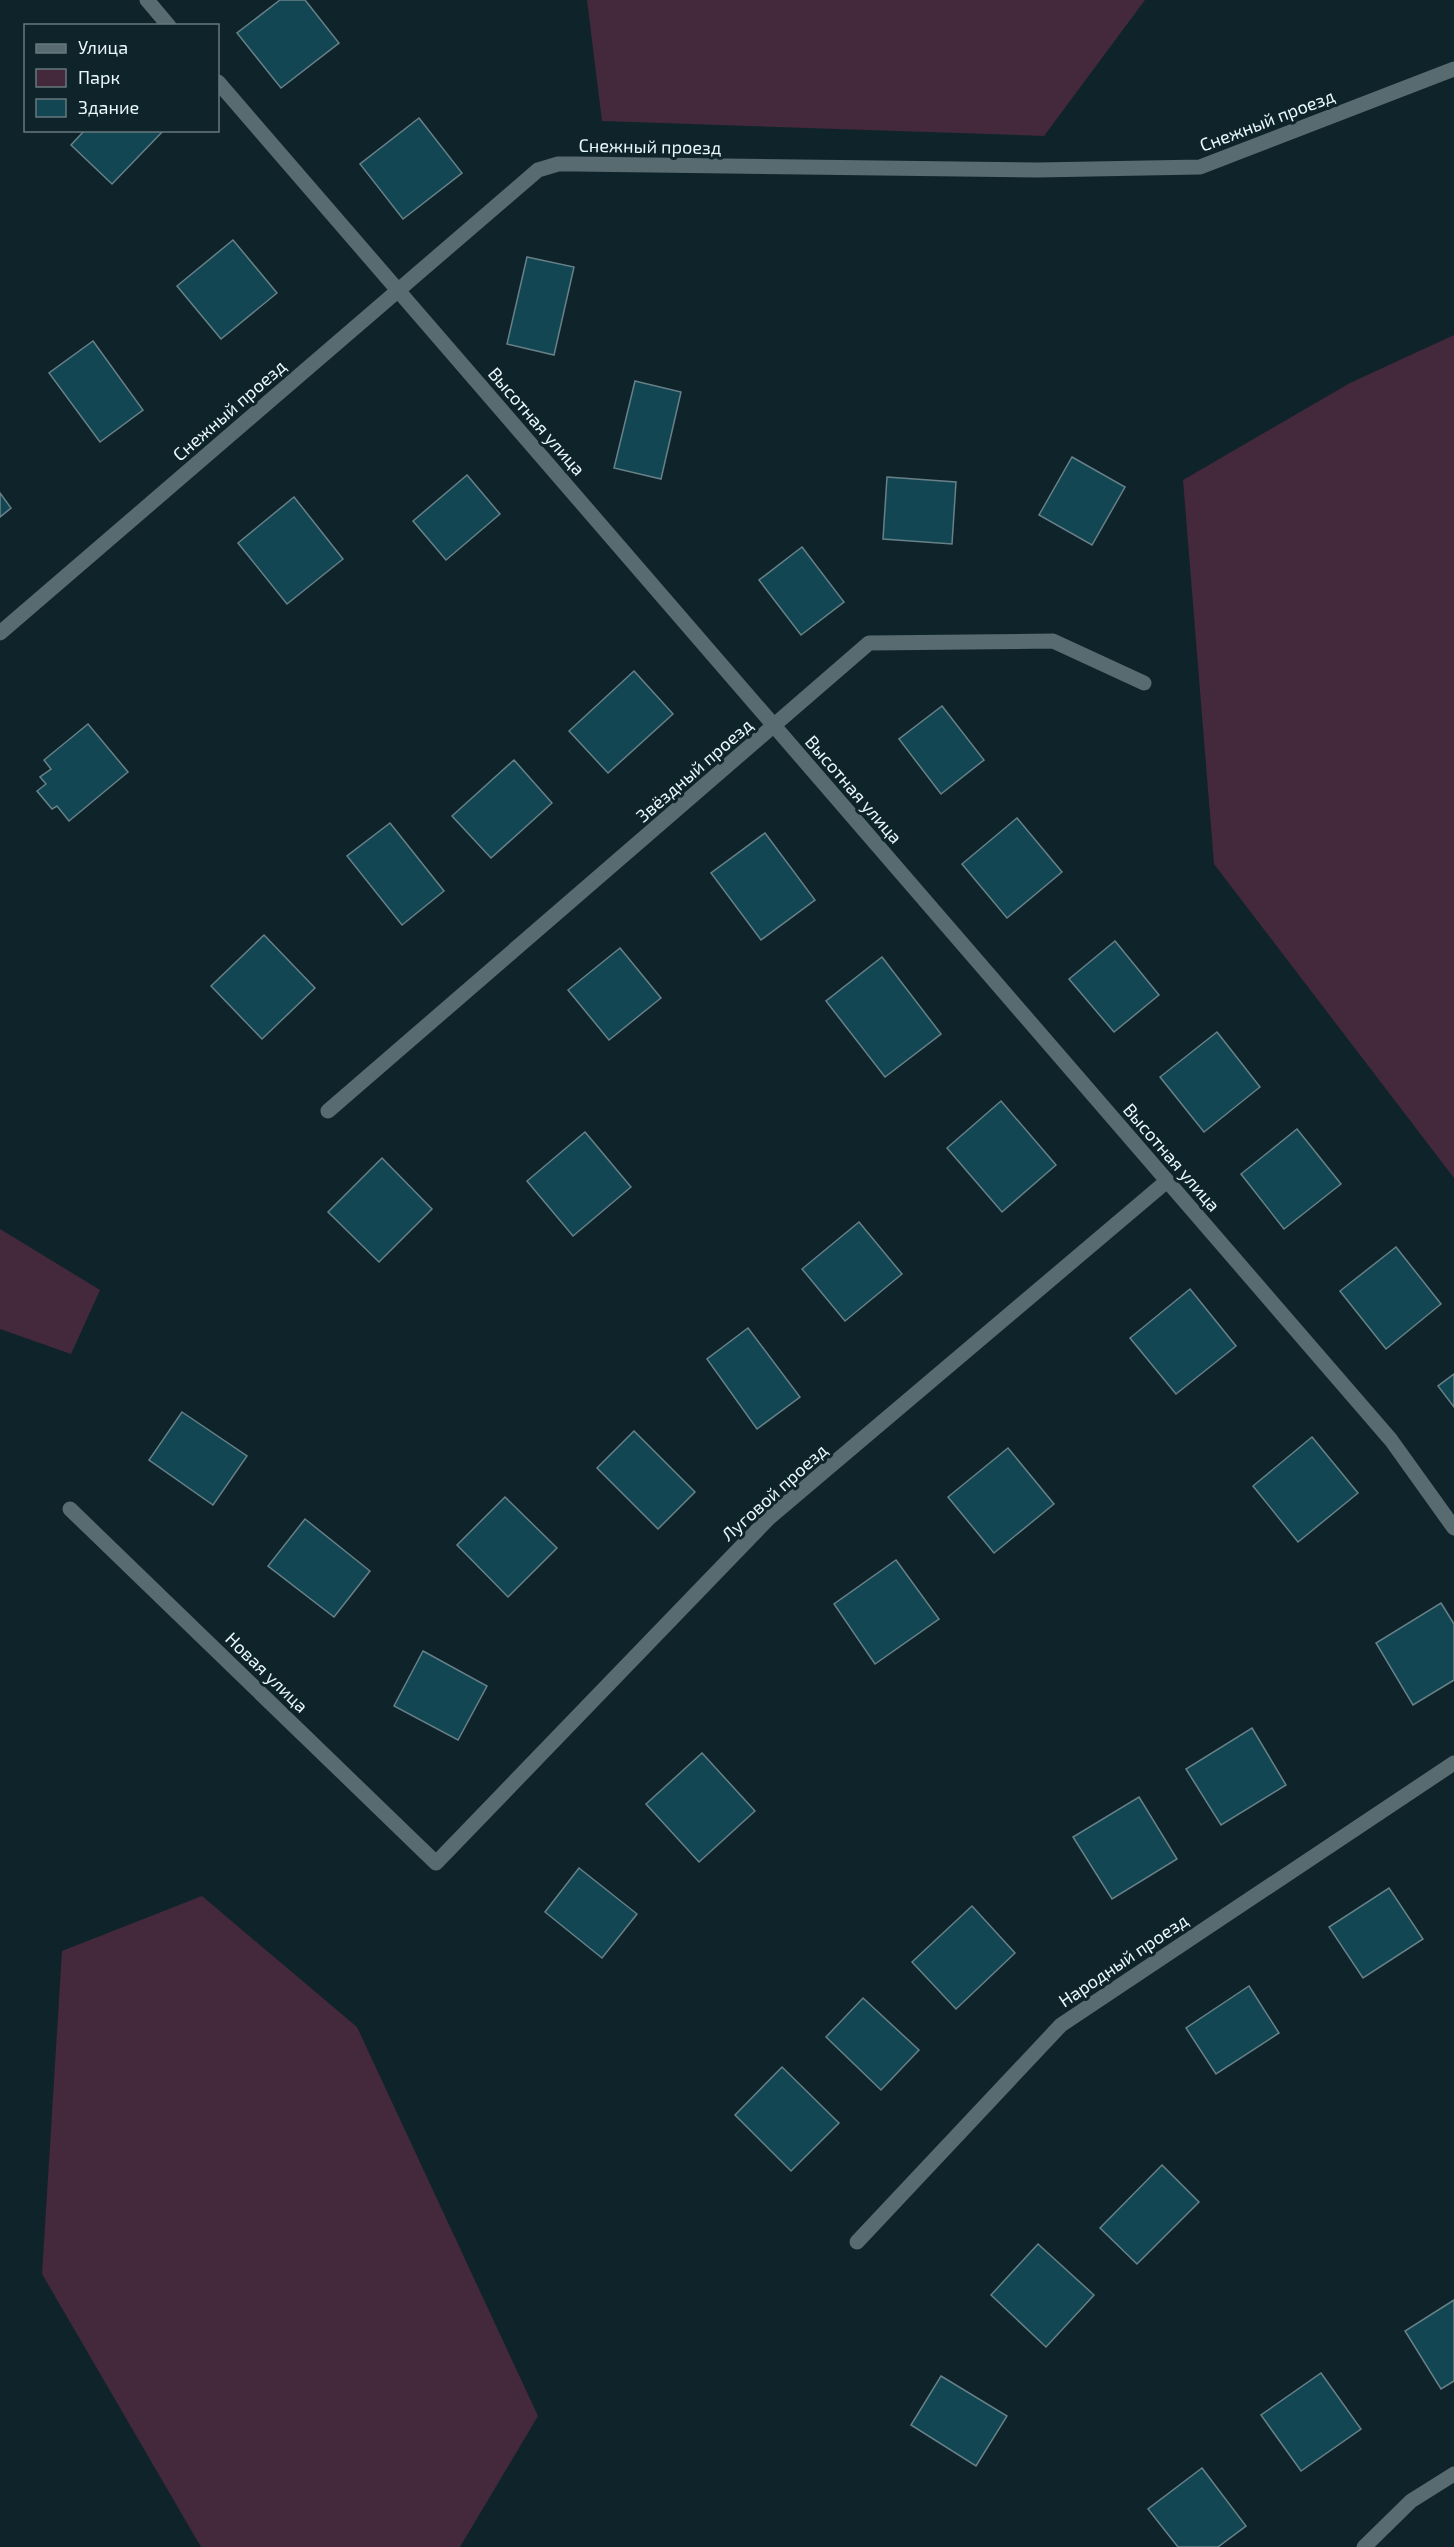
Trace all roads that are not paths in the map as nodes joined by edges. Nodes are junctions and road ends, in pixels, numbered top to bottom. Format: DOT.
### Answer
graph roads {
  1 [pos="147,0"];
  2 [pos="167,24"];
  3 [pos="1454,69"];
  4 [pos="219,83"];
  5 [pos="398,291"];
  6 [pos="0,633"];
  7 [pos="1144,683"];
  8 [pos="775,727"];
  9 [pos="328,1111"];
  10 [pos="1167,1181"];
  11 [pos="70,1509"];
  12 [pos="1454,1528"];
  13 [pos="1454,1763"];
  14 [pos="436,1863"];
  15 [pos="856,2242"];
  16 [pos="1454,2474"];
  17 [pos="1364,2547"];
  1 -- 2 [label="street"];
  3 -- 5 [label="street, Снежный проезд"];
  4 -- 5 [label="street, Высотная улица"];
  5 -- 6 [label="street, Снежный проезд"];
  5 -- 8 [label="street, Высотная улица"];
  7 -- 8 [label="street, Звёздный проезд"];
  8 -- 9 [label="street, Звёздный проезд"];
  8 -- 10 [label="street, Высотная улица"];
  10 -- 12 [label="street, Высотная улица"];
  10 -- 14 [label="street, Луговой проезд"];
  11 -- 14 [label="street, Новая улица"];
  13 -- 15 [label="street, Народный проезд"];
  16 -- 17 [label="street"];
}
